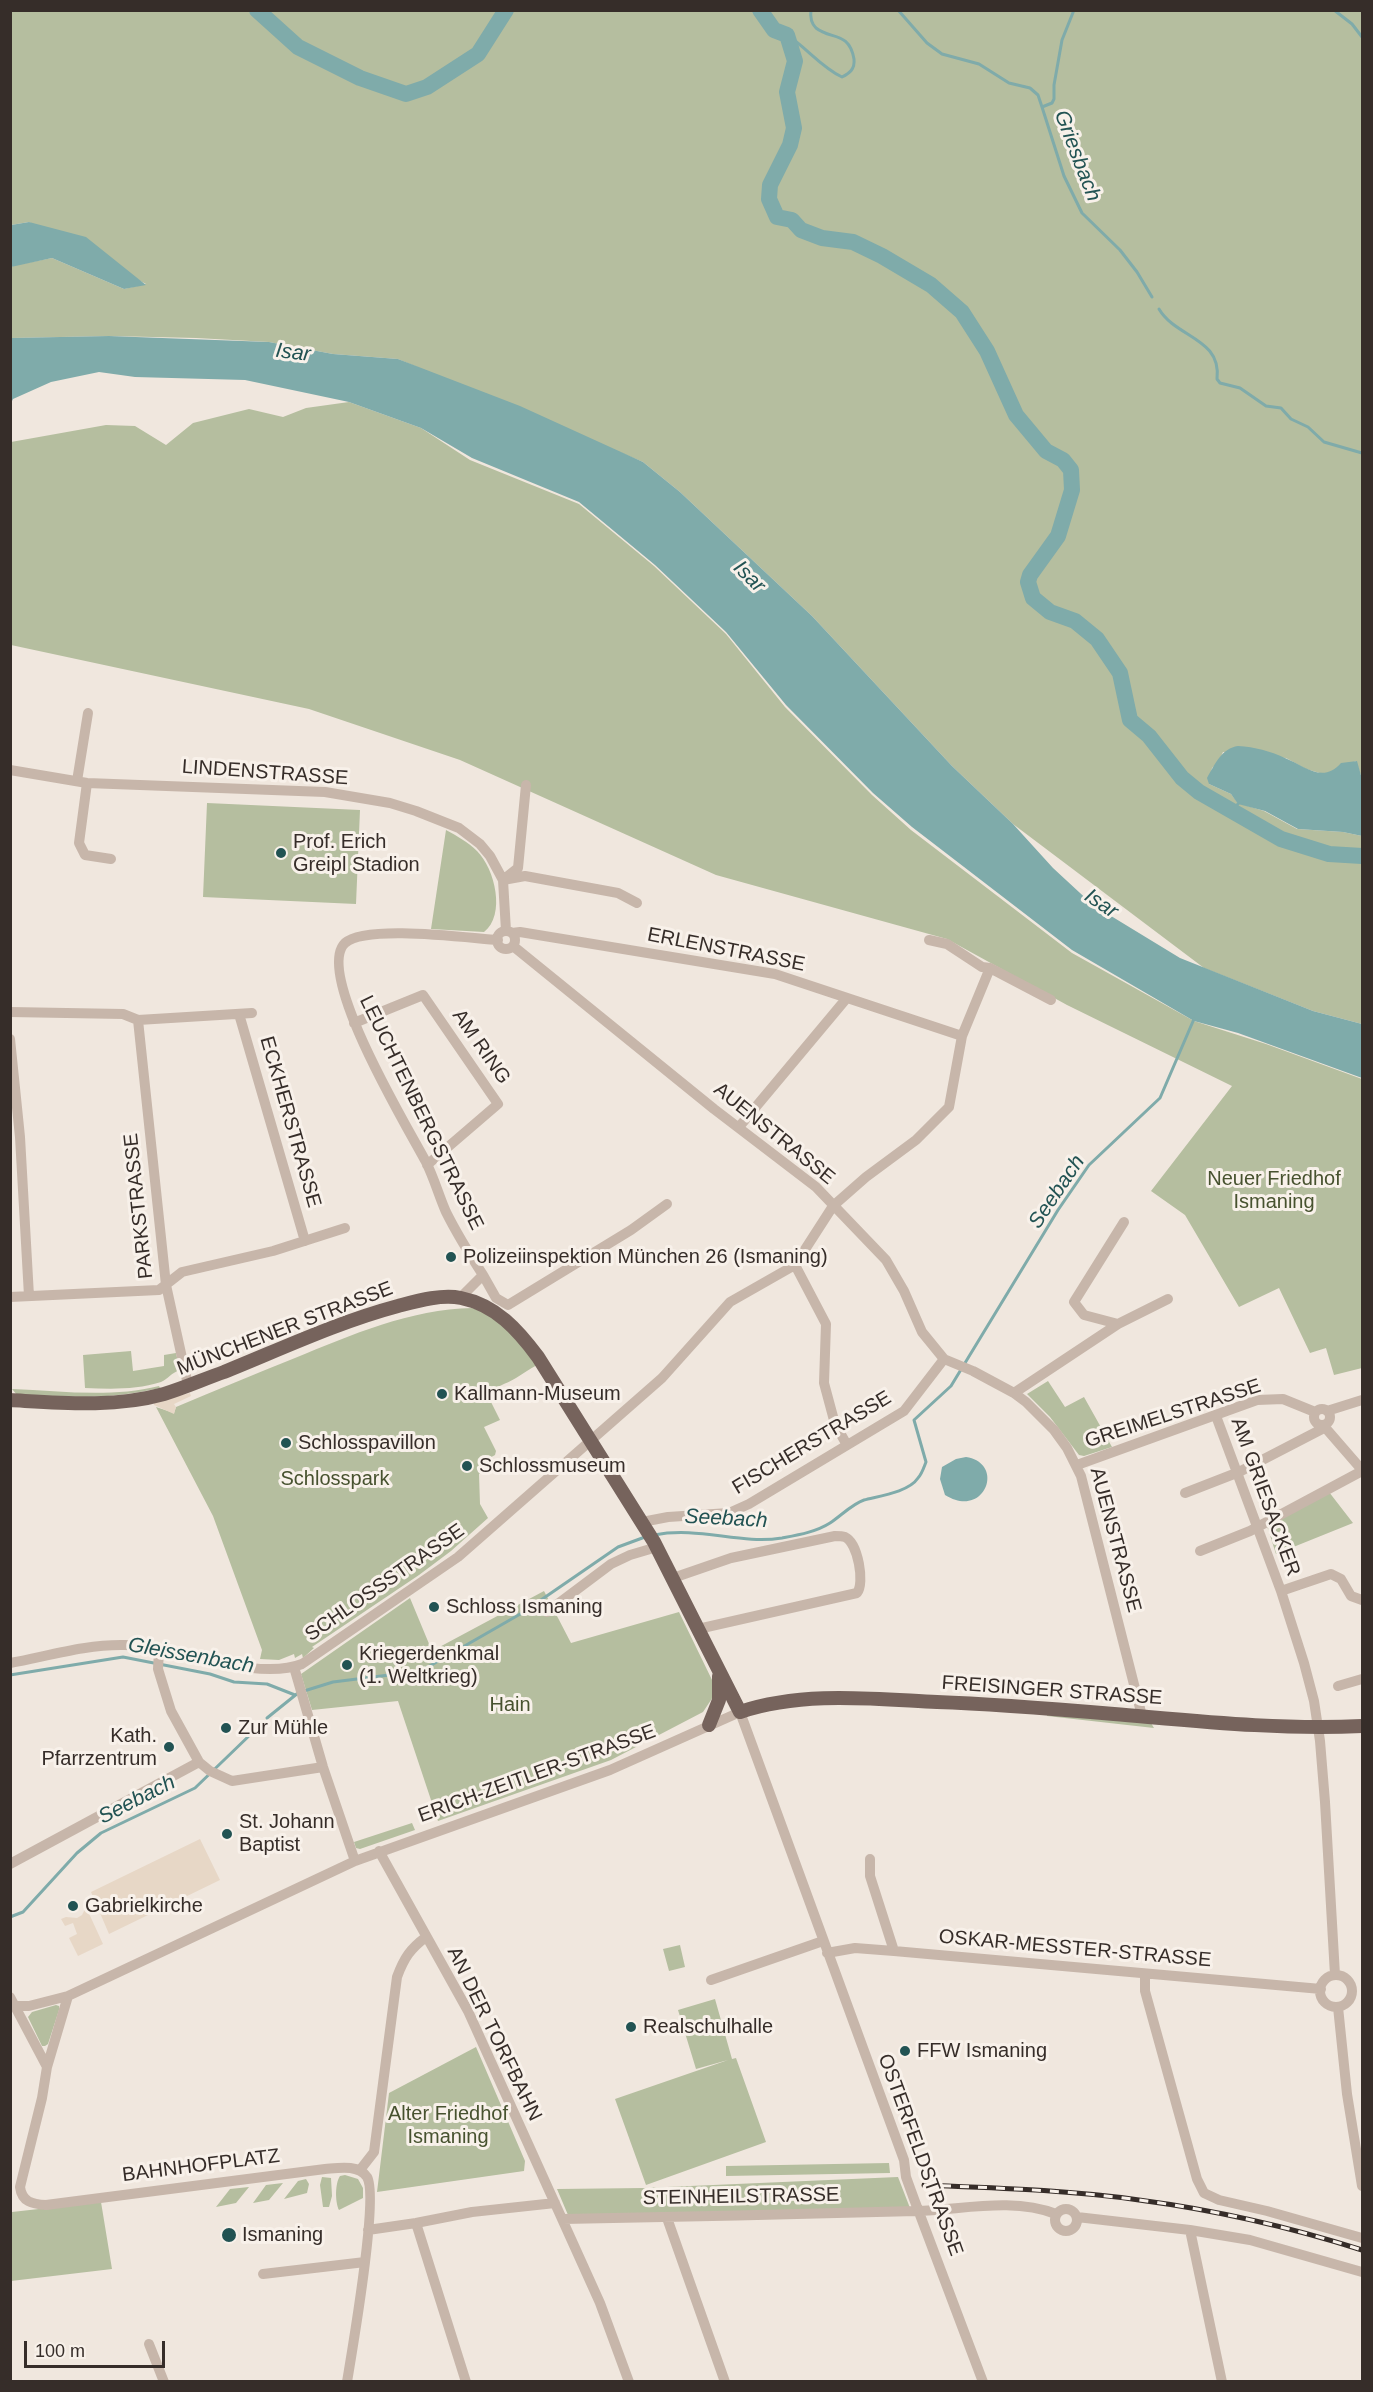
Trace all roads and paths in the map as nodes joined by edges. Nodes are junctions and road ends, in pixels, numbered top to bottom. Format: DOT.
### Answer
graph roads {
  1 [pos="88,713"];
  2 [pos="10,770"];
  3 [pos="82,782"];
  4 [pos="526,785"];
  5 [pos="111,859"];
  6 [pos="503,880"];
  7 [pos="637,903"];
  8 [pos="509,932"];
  9 [pos="498,940"];
  10 [pos="929,940"];
  11 [pos="513,946"];
  12 [pos="990,968"];
  13 [pos="846,999"];
  14 [pos="1051,1000"];
  15 [pos="10,1012"];
  16 [pos="252,1013"];
  17 [pos="239,1014"];
  18 [pos="138,1020"];
  19 [pos="354,1023"];
  20 [pos="962,1036"];
  21 [pos="10,1039"];
  22 [pos="740,1127"];
  23 [pos="427,1165"];
  24 [pos="668,1204"];
  25 [pos="833,1206"];
  26 [pos="1124,1222"];
  27 [pos="345,1228"];
  28 [pos="305,1241"];
  29 [pos="795,1265"];
  30 [pos="483,1275"];
  31 [pos="166,1285"];
  32 [pos="29,1296"];
  33 [pos="10,1297"];
  34 [pos="460,1298"];
  35 [pos="1168,1299"];
  36 [pos="508,1305"];
  37 [pos="507,1320"];
  38 [pos="1118,1324"];
  39 [pos="944,1359"];
  40 [pos="189,1386"];
  41 [pos="1014,1393"];
  42 [pos="10,1400"];
  43 [pos="1362,1400"];
  44 [pos="1327,1411"];
  45 [pos="1315,1412"];
  46 [pos="1216,1416"];
  47 [pos="1324,1426"];
  48 [pos="590,1441"];
  49 [pos="846,1445"];
  50 [pos="1077,1465"];
  51 [pos="1362,1471"];
  52 [pos="1239,1472"];
  53 [pos="1185,1493"];
  54 [pos="1256,1526"];
  55 [pos="650,1535"];
  56 [pos="1200,1551"];
  57 [pos="673,1578"];
  58 [pos="1281,1591"];
  59 [pos="1362,1600"];
  60 [pos="547,1612"];
  61 [pos="698,1629"];
  62 [pos="159,1658"];
  63 [pos="10,1662"];
  64 [pos="719,1671"];
  65 [pos="295,1672"];
  66 [pos="1362,1678"];
  67 [pos="1338,1686"];
  68 [pos="740,1712"];
  69 [pos="1142,1716"];
  70 [pos="710,1725"];
  71 [pos="1362,1726"];
  72 [pos="1318,1729"];
  73 [pos="199,1762"];
  74 [pos="323,1767"];
  75 [pos="379,1851"];
  76 [pos="870,1859"];
  77 [pos="356,1861"];
  78 [pos="10,1864"];
  79 [pos="426,1937"];
  80 [pos="823,1941"];
  81 [pos="894,1951"];
  82 [pos="827,1953"];
  83 [pos="1145,1974"];
  84 [pos="1335,1976"];
  85 [pos="711,1980"];
  86 [pos="1321,1989"];
  87 [pos="1357,1991"];
  88 [pos="68,1996"];
  89 [pos="14,2002"];
  90 [pos="1338,2007"];
  91 [pos="47,2067"];
  92 [pos="360,2170"];
  93 [pos="1362,2186"];
  94 [pos="15,2187"];
  95 [pos="555,2203"];
  96 [pos="920,2211"];
  97 [pos="1056,2214"];
  98 [pos="1077,2217"];
  99 [pos="667,2218"];
  100 [pos="563,2219"];
  101 [pos="416,2223"];
  102 [pos="368,2230"];
  103 [pos="1190,2230"];
  104 [pos="1362,2238"];
  105 [pos="365,2262"];
  106 [pos="1362,2272"];
  107 [pos="264,2274"];
  108 [pos="149,2344"];
  109 [pos="164,2382"];
  110 [pos="347,2382"];
  111 [pos="466,2382"];
  112 [pos="629,2382"];
  113 [pos="725,2382"];
  114 [pos="982,2382"];
  115 [pos="1222,2382"];
  1 -- 3 [label="street"];
  2 -- 3 [label="street, LINDENSTRASSE"];
  3 -- 5 [label="street"];
  3 -- 6 [label="street, LINDENSTRASSE"];
  4 -- 6 [label="street"];
  6 -- 7 [label="street"];
  6 -- 8 [label="street, LINDENSTRASSE"];
  8 -- 9 [label="street"];
  8 -- 11 [label="street"];
  8 -- 13 [label="street, ERLENSTRASSE"];
  9 -- 11 [label="street"];
  9 -- 19 [label="street, LEUCHTENBERGSTRASSE"];
  10 -- 12 [label="street"];
  11 -- 22 [label="street, AUENSTRASSE"];
  12 -- 14 [label="street"];
  12 -- 20 [label="street, SCHLOSSSTRASSE"];
  13 -- 20 [label="street, ERLENSTRASSE"];
  13 -- 22 [label="street"];
  15 -- 18 [label="street"];
  16 -- 17 [label="street"];
  17 -- 18 [label="street"];
  17 -- 28 [label="street, ECKHERSTRASSE"];
  18 -- 31 [label="street, PARKSTRASSE"];
  19 -- 23 [label="street, LEUCHTENBERGSTRASSE"];
  19 -- 23 [label="street, AM RING"];
  20 -- 25 [label="street, SCHLOSSSTRASSE"];
  21 -- 32 [label="street"];
  22 -- 25 [label="street, AUENSTRASSE"];
  23 -- 30 [label="street, LEUCHTENBERGSTRASSE"];
  24 -- 36 [label="street"];
  25 -- 29 [label="street, SCHLOSSSTRASSE"];
  25 -- 39 [label="street, AUENSTRASSE"];
  26 -- 38 [label="street"];
  27 -- 28 [label="street"];
  28 -- 31 [label="street"];
  29 -- 48 [label="street, SCHLOSSSTRASSE"];
  29 -- 49 [label="street"];
  30 -- 34 [label="street"];
  30 -- 36 [label="street, LEUCHTENBERGSTRASSE"];
  31 -- 32 [label="street"];
  31 -- 40 [label="street, PARKSTRASSE"];
  32 -- 33 [label="street"];
  34 -- 37 [label="main road, MÜNCHENER STRASSE"];
  34 -- 40 [label="main road, MÜNCHENER STRASSE"];
  35 -- 38 [label="street"];
  36 -- 37 [label="street"];
  37 -- 48 [label="main road, MÜNCHENER STRASSE"];
  38 -- 41 [label="street"];
  39 -- 41 [label="street, AUENSTRASSE"];
  39 -- 49 [label="street, FISCHERSTRASSE"];
  40 -- 42 [label="main road, MÜNCHENER STRASSE"];
  41 -- 50 [label="street, AUENSTRASSE"];
  43 -- 44 [label="street"];
  44 -- 45 [label="street"];
  44 -- 47 [label="street"];
  45 -- 46 [label="street, GREIMELSTRASSE"];
  45 -- 47 [label="street"];
  46 -- 50 [label="street, GREIMELSTRASSE"];
  46 -- 52 [label="street, AM GRIESACKER"];
  47 -- 51 [label="street"];
  47 -- 52 [label="street"];
  48 -- 55 [label="main road, MÜNCHENER STRASSE"];
  48 -- 65 [label="street, SCHLOSSSTRASSE"];
  49 -- 55 [label="street, FISCHERSTRASSE"];
  50 -- 69 [label="street, AUENSTRASSE"];
  51 -- 54 [label="street"];
  52 -- 53 [label="street"];
  52 -- 54 [label="street, AM GRIESACKER"];
  54 -- 56 [label="street"];
  54 -- 58 [label="street, AM GRIESACKER"];
  55 -- 57 [label="main road, MÜNCHENER STRASSE"];
  55 -- 60 [label="street, FISCHERSTRASSE"];
  57 -- 61 [label="main road, MÜNCHENER STRASSE"];
  57 -- 61 [label="street"];
  58 -- 59 [label="street, AM GRIESACKER"];
  58 -- 72 [label="street, AM GRIESACKER"];
  61 -- 64 [label="main road, MÜNCHENER STRASSE"];
  62 -- 63 [label="street"];
  62 -- 65 [label="street"];
  62 -- 73 [label="street"];
  64 -- 68 [label="main road, MÜNCHENER STRASSE"];
  64 -- 70 [label="main road"];
  65 -- 74 [label="street"];
  66 -- 67 [label="street"];
  68 -- 69 [label="main road, FREISINGER STRASSE"];
  68 -- 70 [label="street, ERICH-ZEITLER-STRASSE"];
  68 -- 80 [label="street, OSTERFELDSTRASSE"];
  69 -- 72 [label="main road, FREISINGER STRASSE"];
  70 -- 75 [label="street, ERICH-ZEITLER-STRASSE"];
  71 -- 72 [label="main road, FREISINGER STRASSE"];
  72 -- 84 [label="street, AM GRIESACKER"];
  73 -- 74 [label="street"];
  73 -- 78 [label="street"];
  74 -- 77 [label="street"];
  75 -- 77 [label="street, ERICH-ZEITLER-STRASSE"];
  75 -- 79 [label="street, AN DER TORFBAHN"];
  76 -- 81 [label="street"];
  77 -- 88 [label="street, ERICH-ZEITLER-STRASSE"];
  79 -- 92 [label="street"];
  79 -- 95 [label="street, AN DER TORFBAHN"];
  80 -- 82 [label="street, OSTERFELDSTRASSE"];
  80 -- 85 [label="street"];
  81 -- 82 [label="street, OSKAR-MESSTER-STRASSE"];
  81 -- 83 [label="street, OSKAR-MESSTER-STRASSE"];
  82 -- 96 [label="street, OSTERFELDSTRASSE"];
  83 -- 86 [label="street, OSKAR-MESSTER-STRASSE"];
  83 -- 104 [label="street"];
  84 -- 86 [label="street"];
  84 -- 87 [label="street"];
  86 -- 90 [label="street"];
  87 -- 90 [label="street"];
  88 -- 89 [label="street, ERICH-ZEITLER-STRASSE"];
  88 -- 91 [label="street"];
  89 -- 91 [label="street"];
  90 -- 93 [label="street"];
  91 -- 94 [label="street"];
  92 -- 94 [label="street, BAHNHOFPLATZ"];
  92 -- 102 [label="street"];
  95 -- 100 [label="street, AN DER TORFBAHN"];
  95 -- 101 [label="street"];
  96 -- 97 [label="street, STEINHEILSTRASSE"];
  96 -- 99 [label="street, STEINHEILSTRASSE"];
  96 -- 114 [label="street, OSTERFELDSTRASSE"];
  97 -- 98 [label="street"];
  97 -- 98 [label="street"];
  98 -- 103 [label="street"];
  99 -- 100 [label="street, STEINHEILSTRASSE"];
  99 -- 113 [label="street"];
  100 -- 112 [label="street, AN DER TORFBAHN"];
  101 -- 102 [label="street"];
  101 -- 111 [label="street"];
  102 -- 105 [label="street"];
  103 -- 106 [label="street"];
  103 -- 115 [label="street"];
  105 -- 107 [label="street"];
  105 -- 110 [label="street"];
  108 -- 109 [label="street"];
}
